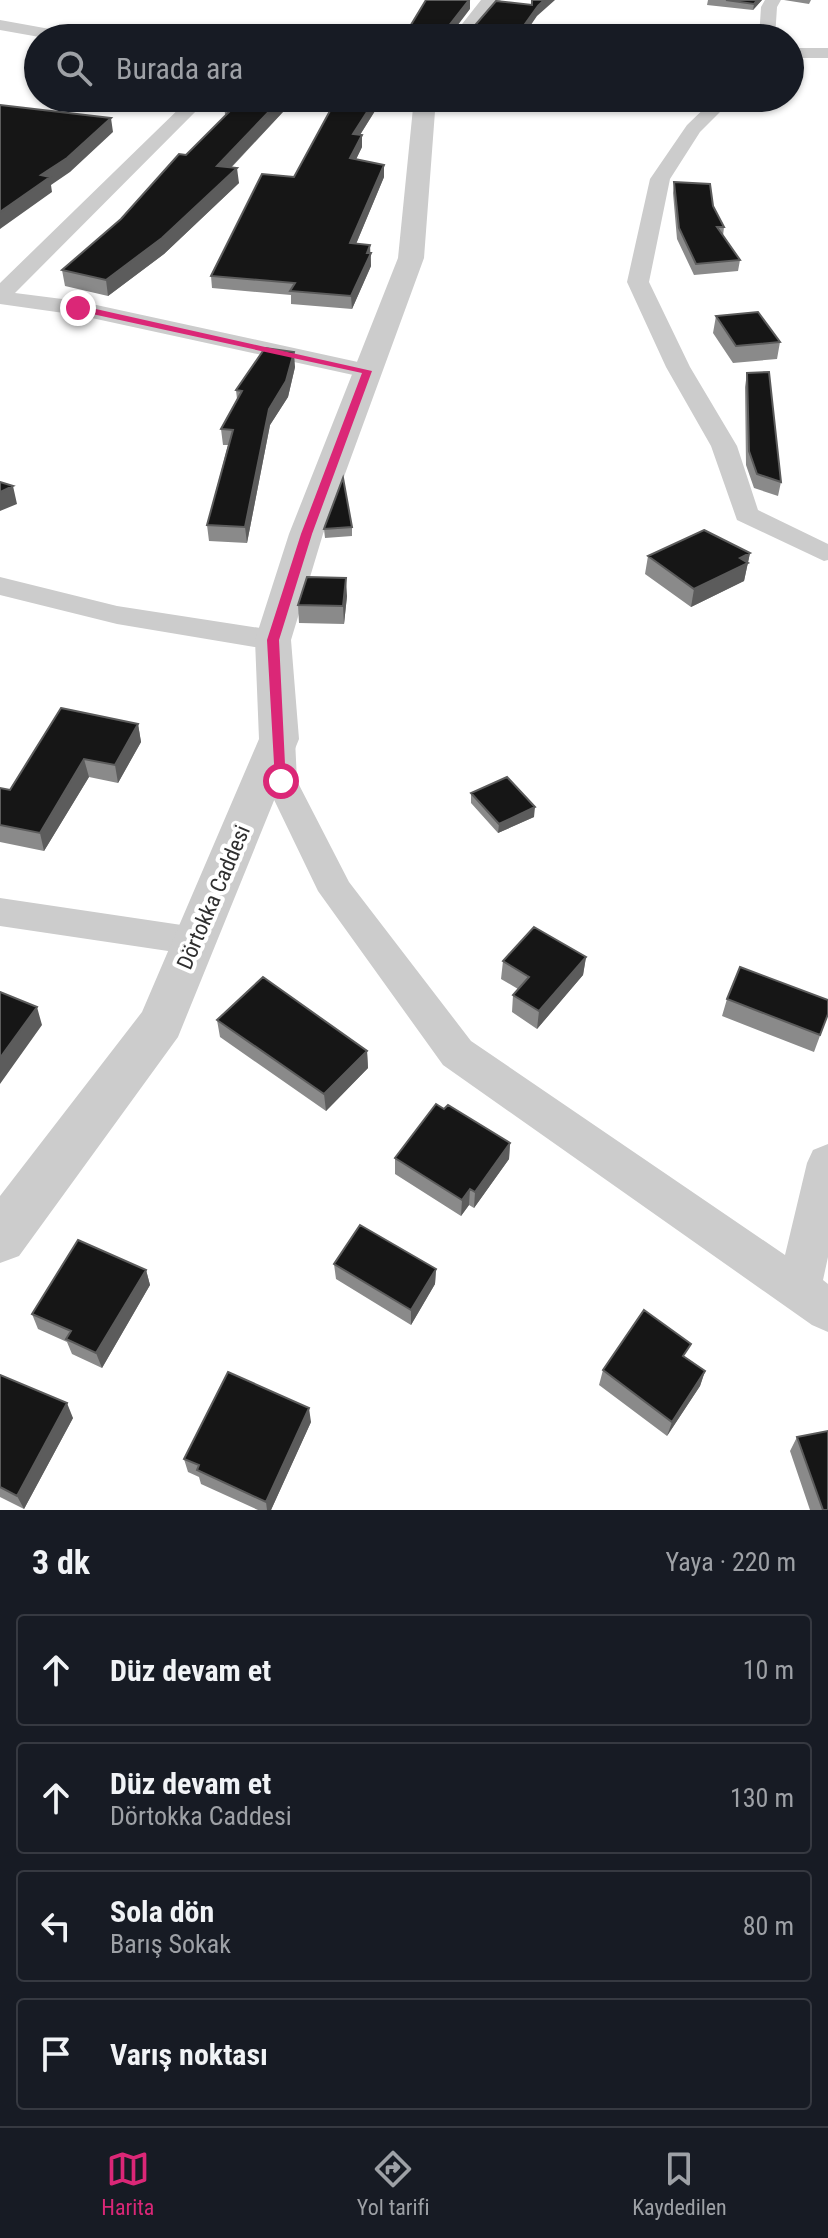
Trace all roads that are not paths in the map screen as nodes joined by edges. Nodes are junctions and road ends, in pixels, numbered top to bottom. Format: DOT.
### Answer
graph roads {
  1 [pos="491,0"];
  2 [pos="773,0"];
  3 [pos="472,24"];
  4 [pos="768,24"];
  5 [pos="0,25"];
  6 [pos="24,29"];
  7 [pos="804,52"];
  8 [pos="828,53"];
  9 [pos="186,112"];
  10 [pos="424,112"];
  11 [pos="711,112"];
  12 [pos="0,296"];
  13 [pos="367,371"];
  14 [pos="827,555"];
  15 [pos="0,586"];
  16 [pos="273,640"];
  17 [pos="279,739"];
  18 [pos="0,912"];
  19 [pos="195,941"];
  20 [pos="828,1163"];
  21 [pos="0,1238"];
  22 [pos="814,1300"];
  1 -- 3 [label="street"];
  2 -- 4 [label="street"];
  5 -- 6 [label="street"];
  7 -- 8 [label="street"];
  9 -- 12 [label="street"];
  10 -- 13 [label="street, Dörtokka Caddesi"];
  11 -- 14 [label="street"];
  12 -- 13 [label="street"];
  13 -- 16 [label="street, Dörtokka Caddesi"];
  15 -- 16 [label="street"];
  16 -- 17 [label="street, Dörtokka Caddesi"];
  17 -- 19 [label="street, Dörtokka Caddesi"];
  17 -- 22 [label="street"];
  18 -- 19 [label="street"];
  19 -- 21 [label="street, Dörtokka Caddesi"];
  20 -- 22 [label="street"];
}
